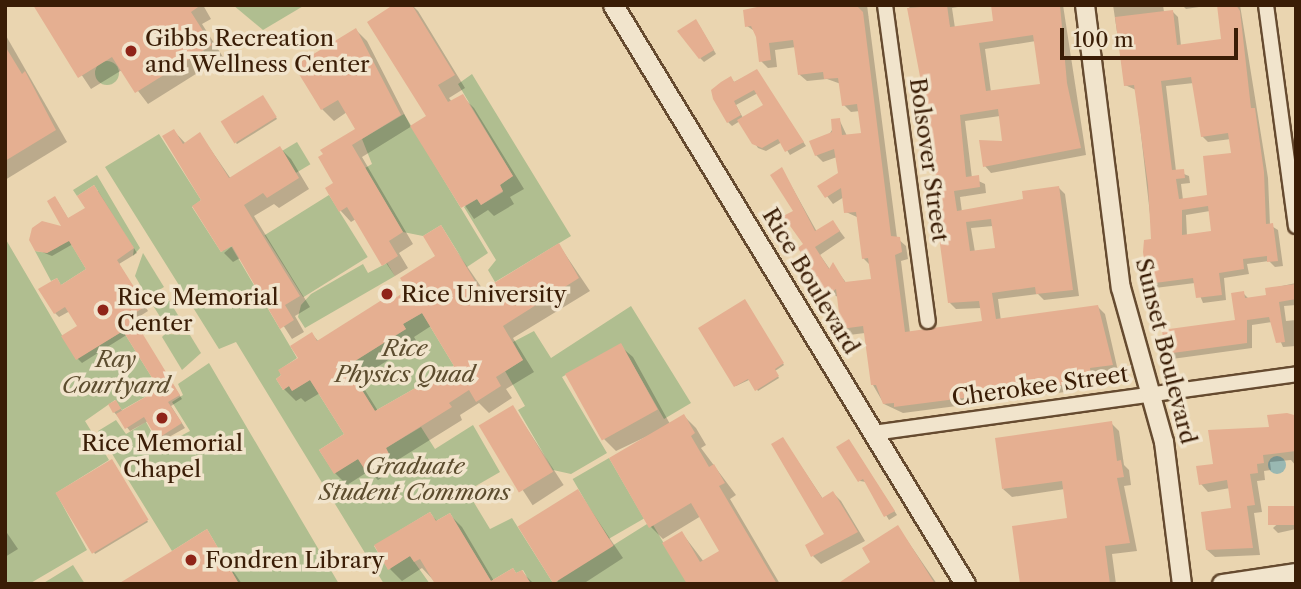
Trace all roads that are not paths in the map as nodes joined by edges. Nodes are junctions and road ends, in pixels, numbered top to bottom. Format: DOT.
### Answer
graph roads {
  1 [pos="613,5"];
  2 [pos="885,5"];
  3 [pos="1085,5"];
  4 [pos="1266,5"];
  5 [pos="1296,226"];
  6 [pos="928,321"];
  7 [pos="1296,374"];
  8 [pos="1153,394"];
  9 [pos="873,433"];
  10 [pos="1296,573"];
  11 [pos="965,584"];
  12 [pos="1182,584"];
  13 [pos="1222,584"];
  1 -- 9 [label="main road, Rice Boulevard"];
  2 -- 6 [label="street, Bolsover Street"];
  3 -- 8 [label="street, Sunset Boulevard"];
  4 -- 5 [label="street"];
  7 -- 8 [label="street, Cherokee Street"];
  8 -- 9 [label="street, Cherokee Street"];
  8 -- 12 [label="street, Sunset Boulevard"];
  9 -- 11 [label="main road, Rice Boulevard"];
  10 -- 13 [label="street"];
}
